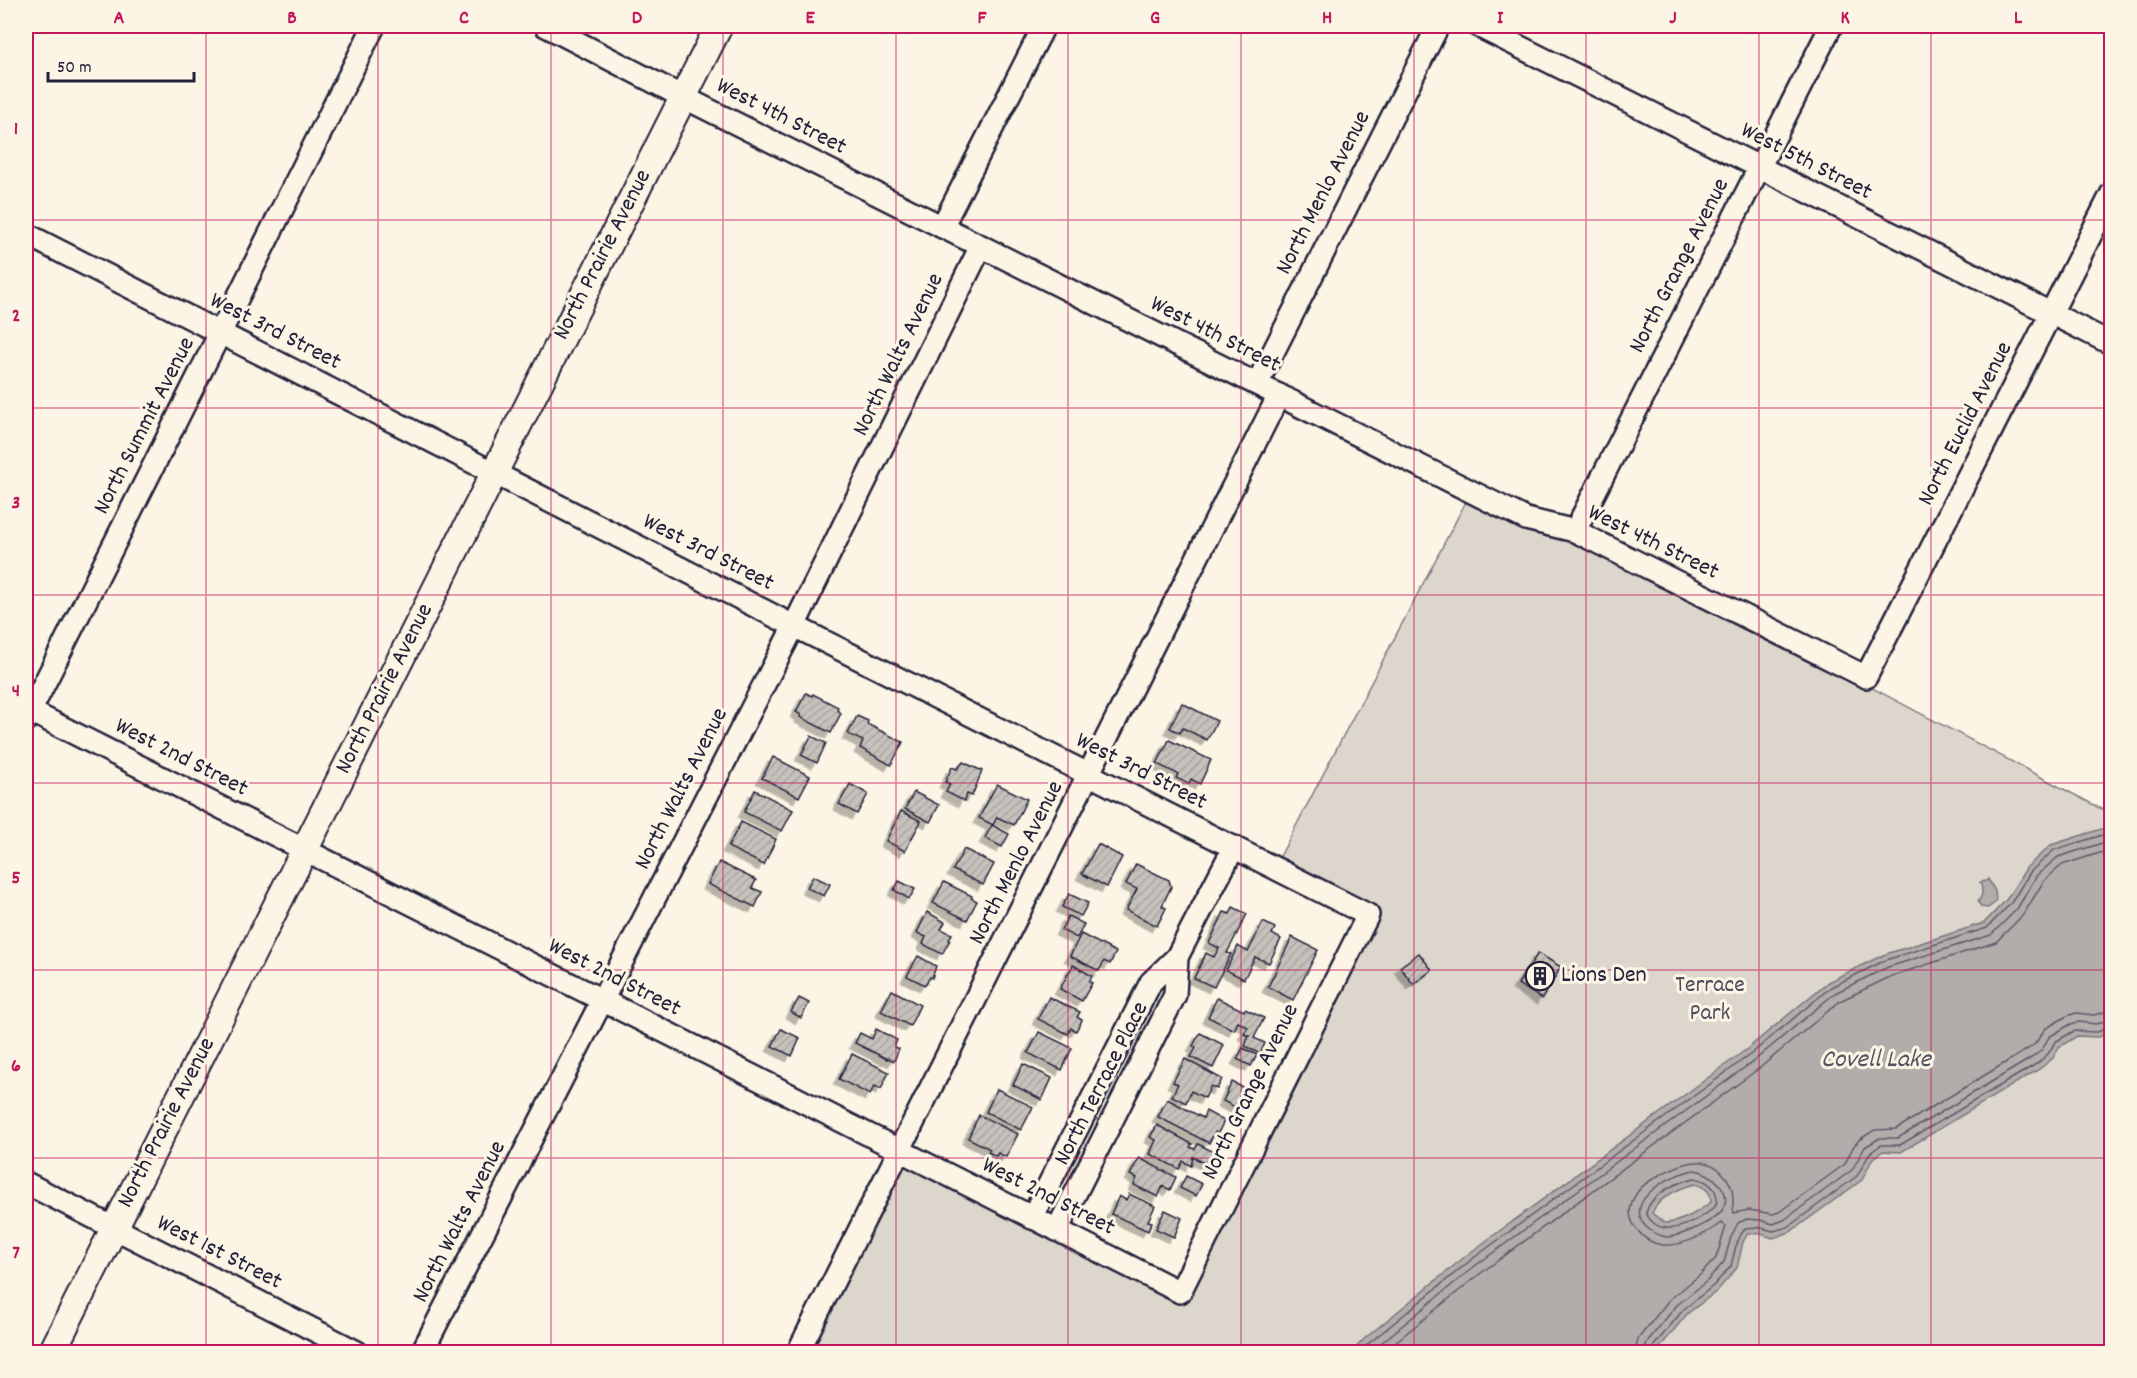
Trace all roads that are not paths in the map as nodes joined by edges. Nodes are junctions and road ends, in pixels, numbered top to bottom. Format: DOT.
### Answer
graph roads {
  1 [pos="374,26"];
  2 [pos="546,26"];
  3 [pos="719,26"];
  4 [pos="1044,26"];
  5 [pos="1438,26"];
  6 [pos="1478,26"];
  7 [pos="1831,26"];
  8 [pos="683,97"];
  9 [pos="1759,167"];
  10 [pos="2112,193"];
  11 [pos="942,227"];
  12 [pos="26,234"];
  13 [pos="981,246"];
  14 [pos="2051,313"];
  15 [pos="220,333"];
  16 [pos="2112,344"];
  17 [pos="1257,384"];
  18 [pos="1279,395"];
  19 [pos="493,472"];
  20 [pos="1575,531"];
  21 [pos="794,626"];
  22 [pos="1866,677"];
  23 [pos="27,713"];
  24 [pos="1090,775"];
  25 [pos="1234,848"];
  26 [pos="305,849"];
  27 [pos="1368,915"];
  28 [pos="1177,957"];
  29 [pos="602,1000"];
  30 [pos="900,1151"];
  31 [pos="26,1183"];
  32 [pos="1032,1218"];
  33 [pos="113,1228"];
  34 [pos="1057,1230"];
  35 [pos="1180,1292"];
  36 [pos="52,1353"];
  37 [pos="357,1353"];
  38 [pos="422,1353"];
  39 [pos="798,1353"];
  1 -- 15 [label="street, North Summit Avenue"];
  2 -- 8 [label="street, West 4th Street"];
  3 -- 8 [label="street, North Prairie Avenue"];
  4 -- 11 [label="street"];
  5 -- 17 [label="street, North Menlo Avenue"];
  6 -- 9 [label="street, West 5th Street"];
  7 -- 9 [label="street, North Grange Avenue"];
  8 -- 11 [label="street, West 4th Street"];
  8 -- 19 [label="street, North Prairie Avenue"];
  9 -- 14 [label="street, West 5th Street"];
  9 -- 20 [label="street, North Grange Avenue"];
  10 -- 14 [label="street, North Euclid Avenue"];
  11 -- 13 [label="street, West 4th Street"];
  12 -- 15 [label="street, West 3rd Street"];
  13 -- 17 [label="street, West 4th Street"];
  13 -- 21 [label="street, North Walts Avenue"];
  14 -- 16 [label="street, West 5th Street"];
  14 -- 22 [label="street, North Euclid Avenue"];
  15 -- 19 [label="street, West 3rd Street"];
  15 -- 23 [label="street, North Summit Avenue"];
  17 -- 18 [label="street, West 4th Street"];
  18 -- 20 [label="street, West 4th Street"];
  18 -- 24 [label="street, North Menlo Avenue"];
  19 -- 21 [label="street, West 3rd Street"];
  19 -- 26 [label="street, North Prairie Avenue"];
  20 -- 22 [label="street, West 4th Street"];
  21 -- 24 [label="street, West 3rd Street"];
  21 -- 29 [label="street, North Walts Avenue"];
  23 -- 26 [label="street, West 2nd Street"];
  24 -- 25 [label="street, West 3rd Street"];
  24 -- 30 [label="street, North Menlo Avenue"];
  25 -- 27 [label="street, West 3rd Street"];
  25 -- 28 [label="street, North Terrace Place"];
  26 -- 29 [label="street, West 2nd Street"];
  26 -- 33 [label="street, North Prairie Avenue"];
  27 -- 35 [label="street, North Grange Avenue"];
  28 -- 32 [label="street, North Terrace Place"];
  28 -- 34 [label="street, North Terrace Place"];
  29 -- 30 [label="street, West 2nd Street"];
  29 -- 38 [label="street, North Walts Avenue"];
  30 -- 32 [label="street, West 2nd Street"];
  30 -- 39 [label="street, North Menlo Avenue"];
  31 -- 33 [label="street, West 1st Street"];
  32 -- 34 [label="street, West 2nd Street"];
  33 -- 36 [label="street, North Prairie Avenue"];
  33 -- 37 [label="street, West 1st Street"];
  34 -- 35 [label="street, West 2nd Street"];
}
